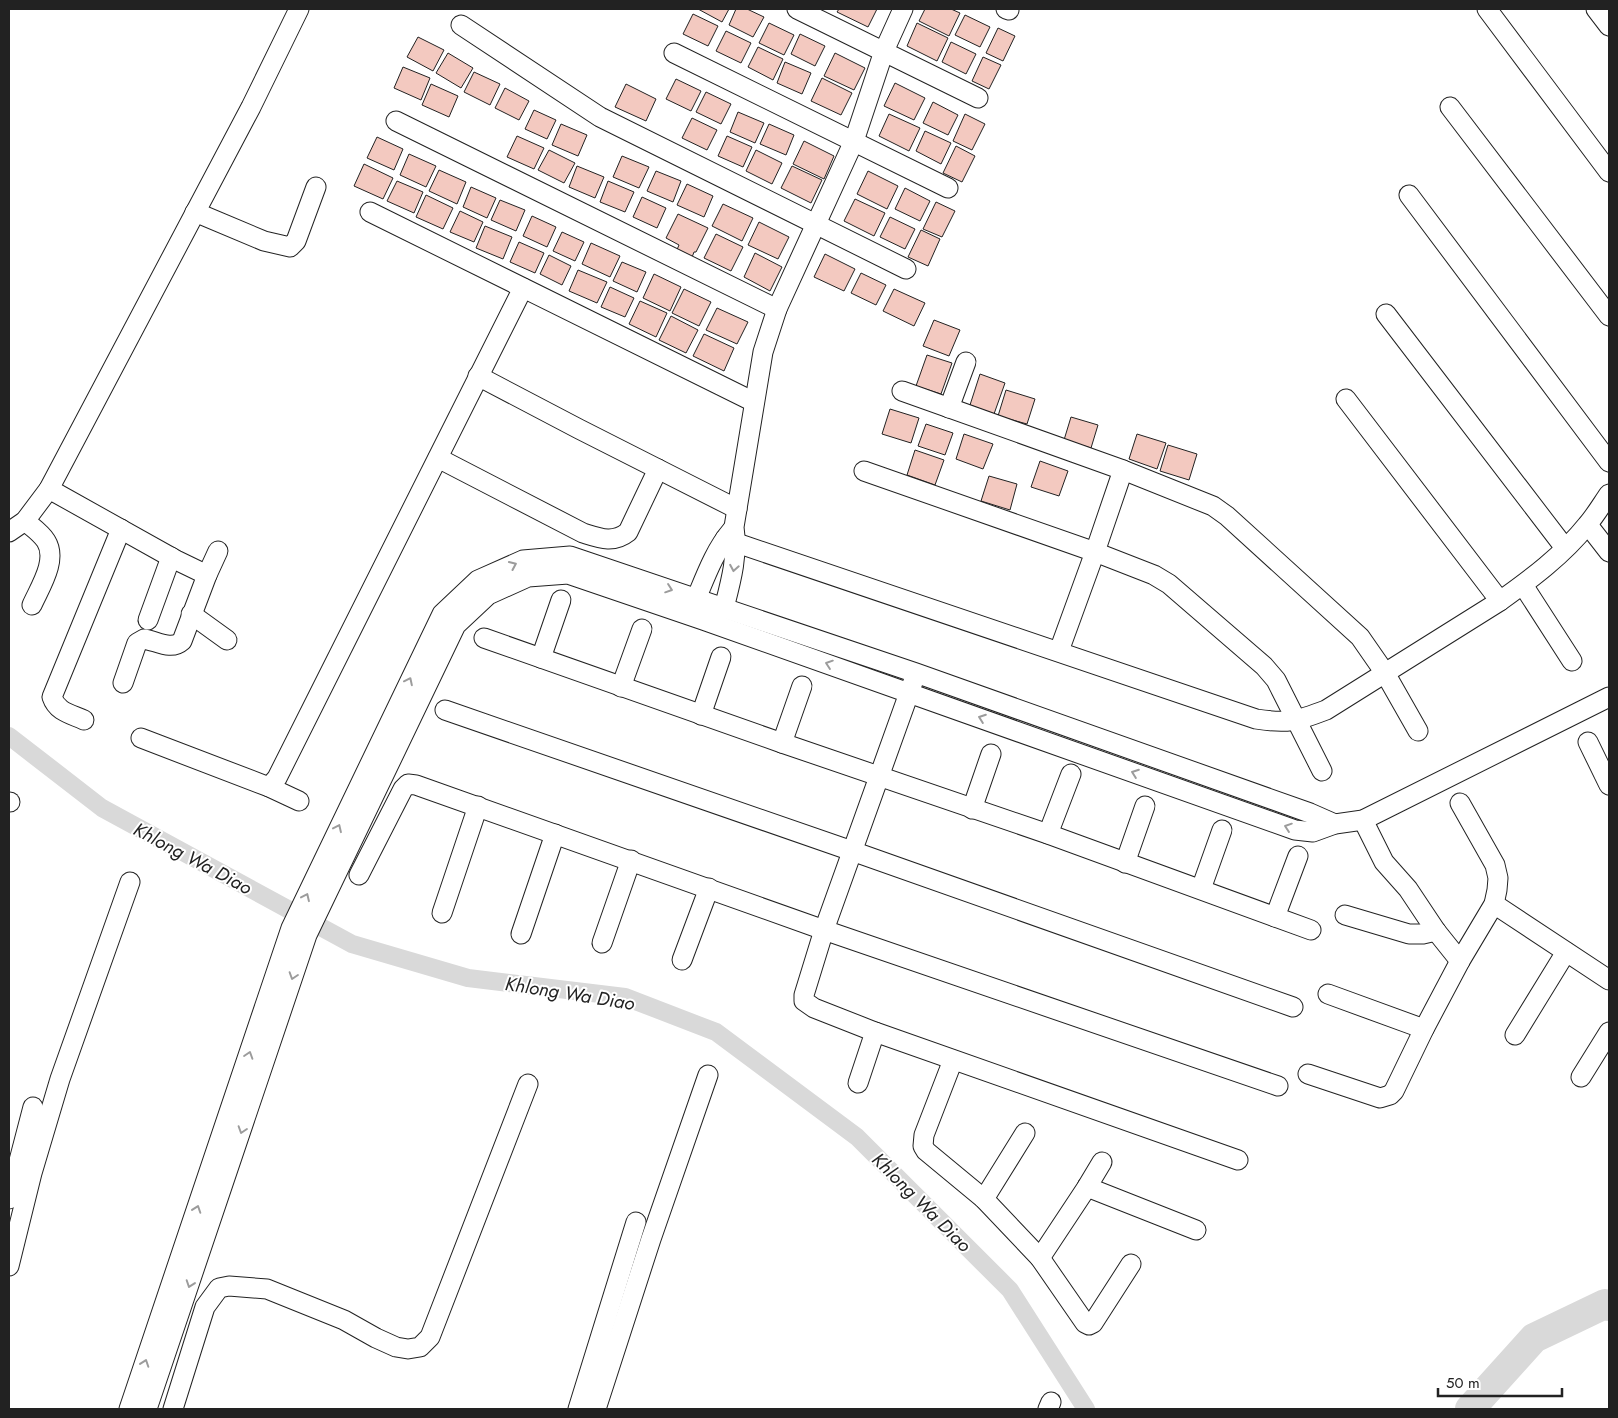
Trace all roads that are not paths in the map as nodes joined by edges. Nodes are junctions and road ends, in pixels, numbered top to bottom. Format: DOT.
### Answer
graph roads {
  1 [pos="299,9"];
  2 [pos="797,9"];
  3 [pos="903,9"];
  4 [pos="1487,9"];
  5 [pos="1596,9"];
  6 [pos="461,25"];
  7 [pos="1609,26"];
  8 [pos="884,51"];
  9 [pos="674,53"];
  10 [pos="978,98"];
  11 [pos="1450,107"];
  12 [pos="396,121"];
  13 [pos="854,141"];
  14 [pos="1609,172"];
  15 [pos="316,187"];
  16 [pos="948,188"];
  17 [pos="1409,195"];
  18 [pos="196,212"];
  19 [pos="370,212"];
  20 [pos="817,225"];
  21 [pos="906,270"];
  22 [pos="524,288"];
  23 [pos="777,309"];
  24 [pos="1386,314"];
  25 [pos="1609,316"];
  26 [pos="966,362"];
  27 [pos="478,376"];
  28 [pos="902,391"];
  29 [pos="1346,398"];
  30 [pos="754,402"];
  31 [pos="949,408"];
  32 [pos="438,458"];
  33 [pos="1609,462"];
  34 [pos="658,469"];
  35 [pos="1123,470"];
  36 [pos="864,471"];
  37 [pos="50,489"];
  38 [pos="1609,494"];
  39 [pos="737,508"];
  40 [pos="25,521"];
  41 [pos="1588,525"];
  42 [pos="121,529"];
  43 [pos="9,532"];
  44 [pos="731,536"];
  45 [pos="1565,548"];
  46 [pos="218,550"];
  47 [pos="1095,552"];
  48 [pos="1609,552"];
  49 [pos="171,557"];
  50 [pos="207,575"];
  51 [pos="1523,585"];
  52 [pos="561,600"];
  53 [pos="1500,601"];
  54 [pos="32,605"];
  55 [pos="708,607"];
  56 [pos="191,614"];
  57 [pos="148,620"];
  58 [pos="642,629"];
  59 [pos="484,638"];
  60 [pos="227,640"];
  61 [pos="1059,651"];
  62 [pos="722,657"];
  63 [pos="541,658"];
  64 [pos="1572,661"];
  65 [pos="916,673"];
  66 [pos="1385,673"];
  67 [pos="122,683"];
  68 [pos="802,686"];
  69 [pos="622,687"];
  70 [pos="908,692"];
  71 [pos="1609,697"];
  72 [pos="445,710"];
  73 [pos="701,715"];
  74 [pos="84,720"];
  75 [pos="1297,720"];
  76 [pos="1418,731"];
  77 [pos="141,738"];
  78 [pos="1588,742"];
  79 [pos="782,743"];
  80 [pos="991,754"];
  81 [pos="1322,770"];
  82 [pos="1071,774"];
  83 [pos="878,776"];
  84 [pos="1609,786"];
  85 [pos="269,787"];
  86 [pos="299,801"];
  87 [pos="1460,803"];
  88 [pos="478,806"];
  89 [pos="1145,806"];
  90 [pos="972,809"];
  91 [pos="1363,820"];
  92 [pos="1335,824"];
  93 [pos="1222,830"];
  94 [pos="555,834"];
  95 [pos="1048,834"];
  96 [pos="852,851"];
  97 [pos="1298,856"];
  98 [pos="631,860"];
  99 [pos="1125,863"];
  100 [pos="359,875"];
  101 [pos="130,882"];
  102 [pos="709,888"];
  103 [pos="1201,889"];
  104 [pos="1494,904"];
  105 [pos="442,913"];
  106 [pos="1345,915"];
  107 [pos="1275,917"];
  108 [pos="824,930"];
  109 [pos="1311,930"];
  110 [pos="1436,931"];
  111 [pos="521,934"];
  112 [pos="602,943"];
  113 [pos="1566,952"];
  114 [pos="682,960"];
  115 [pos="1460,961"];
  116 [pos="1609,980"];
  117 [pos="1328,994"];
  118 [pos="1293,1007"];
  119 [pos="1424,1029"];
  120 [pos="875,1032"];
  121 [pos="1609,1032"];
  122 [pos="1515,1035"];
  123 [pos="953,1060"];
  124 [pos="1308,1074"];
  125 [pos="708,1075"];
  126 [pos="1581,1077"];
  127 [pos="858,1083"];
  128 [pos="528,1084"];
  129 [pos="1278,1086"];
  130 [pos="33,1107"];
  131 [pos="1025,1133"];
  132 [pos="1238,1160"];
  133 [pos="1102,1162"];
  134 [pos="214,1187"];
  135 [pos="1087,1187"];
  136 [pos="9,1199"];
  137 [pos="984,1199"];
  138 [pos="636,1222"];
  139 [pos="1196,1230"];
  140 [pos="1040,1258"];
  141 [pos="1131,1264"];
  142 [pos="9,1266"];
  143 [pos="129,1409"];
  144 [pos="148,1409"];
  145 [pos="173,1409"];
  146 [pos="578,1409"];
  147 [pos="596,1409"];
  1 -- 18 [label="street"];
  2 -- 8 [label="street"];
  3 -- 8 [label="street"];
  4 -- 14 [label="street"];
  5 -- 7 [label="street"];
  6 -- 20 [label="street"];
  8 -- 10 [label="street"];
  8 -- 13 [label="street"];
  9 -- 13 [label="street"];
  11 -- 25 [label="street"];
  12 -- 23 [label="street"];
  13 -- 16 [label="street"];
  13 -- 20 [label="street"];
  15 -- 18 [label="street"];
  17 -- 33 [label="street"];
  18 -- 37 [label="street"];
  19 -- 22 [label="street"];
  20 -- 21 [label="street"];
  20 -- 23 [label="street"];
  22 -- 27 [label="street"];
  22 -- 30 [label="street"];
  23 -- 30 [label="street"];
  24 -- 45 [label="street"];
  26 -- 31 [label="street"];
  27 -- 32 [label="street"];
  27 -- 34 [label="street"];
  28 -- 31 [label="street"];
  29 -- 53 [label="street"];
  30 -- 39 [label="street"];
  31 -- 35 [label="street"];
  32 -- 34 [label="street"];
  32 -- 85 [label="street"];
  34 -- 39 [label="street"];
  35 -- 47 [label="street"];
  35 -- 66 [label="street"];
  36 -- 47 [label="street"];
  37 -- 40 [label="street"];
  37 -- 42 [label="street"];
  38 -- 41 [label="street"];
  39 -- 44 [label="street"];
  40 -- 43 [label="street"];
  40 -- 54 [label="street"];
  41 -- 45 [label="street"];
  41 -- 48 [label="street"];
  42 -- 49 [label="street"];
  42 -- 74 [label="street"];
  44 -- 55 [label="street"];
  44 -- 55 [label="street, one-way"];
  44 -- 61 [label="street"];
  45 -- 51 [label="street"];
  46 -- 50 [label="street"];
  47 -- 61 [label="street"];
  47 -- 75 [label="street"];
  49 -- 50 [label="street"];
  49 -- 57 [label="street"];
  50 -- 56 [label="street"];
  51 -- 53 [label="street"];
  51 -- 64 [label="street"];
  52 -- 63 [label="street"];
  53 -- 66 [label="street"];
  55 -- 65 [label="street"];
  70 -- 55 [label="street, one-way"];
  55 -- 134 [label="street"];
  56 -- 60 [label="street"];
  56 -- 67 [label="street"];
  58 -- 69 [label="street"];
  59 -- 63 [label="street"];
  61 -- 75 [label="street"];
  62 -- 73 [label="street"];
  63 -- 69 [label="street"];
  65 -- 70 [label="street"];
  65 -- 92 [label="street"];
  66 -- 75 [label="street"];
  66 -- 76 [label="street"];
  68 -- 79 [label="street"];
  69 -- 73 [label="street"];
  70 -- 83 [label="street"];
  92 -- 70 [label="street, one-way"];
  71 -- 91 [label="street"];
  72 -- 96 [label="street"];
  73 -- 79 [label="street"];
  75 -- 81 [label="street"];
  77 -- 85 [label="street"];
  78 -- 84 [label="street"];
  79 -- 83 [label="street"];
  80 -- 90 [label="street"];
  82 -- 95 [label="street"];
  83 -- 90 [label="street"];
  83 -- 96 [label="street"];
  85 -- 86 [label="street"];
  87 -- 104 [label="street"];
  88 -- 94 [label="street"];
  88 -- 100 [label="street"];
  88 -- 105 [label="street"];
  89 -- 99 [label="street"];
  90 -- 95 [label="street"];
  91 -- 92 [label="street"];
  91 -- 110 [label="street"];
  93 -- 103 [label="street"];
  94 -- 98 [label="street"];
  94 -- 111 [label="street"];
  95 -- 99 [label="street"];
  96 -- 108 [label="street"];
  96 -- 118 [label="street"];
  97 -- 107 [label="street"];
  98 -- 102 [label="street"];
  98 -- 112 [label="street"];
  99 -- 103 [label="street"];
  101 -- 142 [label="street"];
  102 -- 108 [label="street"];
  102 -- 114 [label="street"];
  103 -- 107 [label="street"];
  104 -- 113 [label="street"];
  104 -- 115 [label="street"];
  106 -- 110 [label="street"];
  107 -- 109 [label="street"];
  108 -- 120 [label="street"];
  108 -- 129 [label="street"];
  110 -- 115 [label="street"];
  113 -- 116 [label="street"];
  113 -- 122 [label="street"];
  115 -- 119 [label="street"];
  117 -- 119 [label="street"];
  119 -- 124 [label="street"];
  120 -- 123 [label="street"];
  120 -- 127 [label="street"];
  121 -- 126 [label="street"];
  123 -- 132 [label="street"];
  123 -- 137 [label="street"];
  125 -- 147 [label="street"];
  128 -- 145 [label="street"];
  130 -- 136 [label="street"];
  131 -- 137 [label="street"];
  133 -- 135 [label="street"];
  143 -- 134 [label="street, one-way"];
  134 -- 144 [label="street, one-way"];
  135 -- 139 [label="street"];
  135 -- 140 [label="street"];
  137 -- 140 [label="street"];
  138 -- 146 [label="street"];
  140 -- 141 [label="street"];
}
